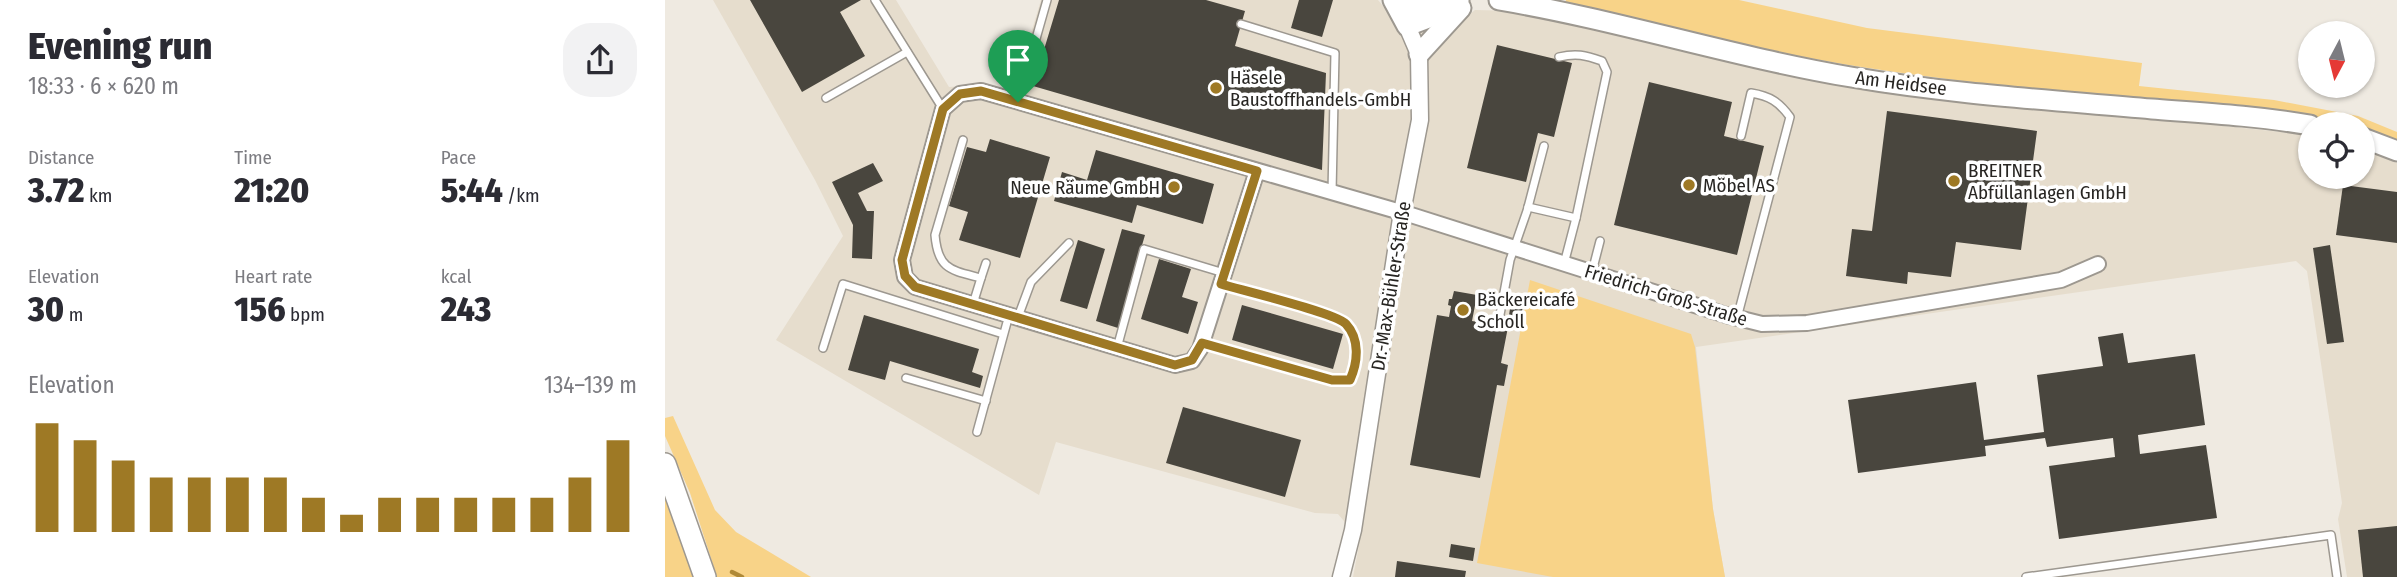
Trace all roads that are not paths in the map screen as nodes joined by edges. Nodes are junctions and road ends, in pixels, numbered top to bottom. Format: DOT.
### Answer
graph roads {
  1 [pos="875,0"];
  2 [pos="1047,0"];
  3 [pos="1467,0"];
  4 [pos="1499,0"];
  5 [pos="1459,1"];
  6 [pos="1400,13"];
  7 [pos="1241,24"];
  8 [pos="907,52"];
  9 [pos="1419,54"];
  10 [pos="1559,57"];
  11 [pos="826,98"];
  12 [pos="1018,102"];
  13 [pos="943,109"];
  14 [pos="2298,123"];
  15 [pos="1741,136"];
  16 [pos="963,140"];
  17 [pos="2375,143"];
  18 [pos="1544,146"];
  19 [pos="2397,151"];
  20 [pos="1257,171"];
  21 [pos="1332,193"];
  22 [pos="1528,207"];
  23 [pos="1402,212"];
  24 [pos="1576,218"];
  25 [pos="1600,241"];
  26 [pos="1069,243"];
  27 [pos="1516,248"];
  28 [pos="986,263"];
  29 [pos="1564,264"];
  30 [pos="2098,264"];
  31 [pos="1592,272"];
  32 [pos="981,278"];
  33 [pos="1223,278"];
  34 [pos="973,304"];
  35 [pos="1013,317"];
  36 [pos="1737,318"];
  37 [pos="1499,320"];
  38 [pos="1003,334"];
  39 [pos="1202,343"];
  40 [pos="824,348"];
  41 [pos="1117,348"];
  42 [pos="906,378"];
  43 [pos="986,401"];
  44 [pos="977,432"];
  45 [pos="665,464"];
  46 [pos="705,577"];
  47 [pos="1341,577"];
  48 [pos="2026,577"];
  49 [pos="2337,577"];
  1 -- 8 [label="lane"];
  2 -- 12 [label="lane"];
  3 -- 5 [label="main road"];
  3 -- 9 [label="main road"];
  4 -- 14 [label="main road, Am Heidsee"];
  5 -- 6 [label="main road"];
  6 -- 9 [label="street, Dr.-Max-Bühler-Straße"];
  7 -- 21 [label="lane"];
  8 -- 11 [label="lane"];
  8 -- 13 [label="lane"];
  9 -- 23 [label="street, Dr.-Max-Bühler-Straße"];
  10 -- 24 [label="lane"];
  12 -- 13 [label="street, Friedrich-Groß-Straße"];
  12 -- 20 [label="street, Friedrich-Groß-Straße"];
  13 -- 34 [label="street"];
  15 -- 36 [label="lane"];
  16 -- 32 [label="lane"];
  17 -- 19 [label="main road"];
  18 -- 22 [label="lane"];
  20 -- 21 [label="street, Friedrich-Groß-Straße"];
  20 -- 33 [label="street"];
  21 -- 23 [label="street, Friedrich-Groß-Straße"];
  22 -- 24 [label="lane"];
  22 -- 27 [label="lane"];
  23 -- 27 [label="street, Friedrich-Groß-Straße"];
  23 -- 47 [label="street, Dr.-Max-Bühler-Straße"];
  24 -- 29 [label="lane"];
  25 -- 31 [label="lane"];
  26 -- 35 [label="lane"];
  27 -- 29 [label="street, Friedrich-Groß-Straße"];
  27 -- 37 [label="lane"];
  28 -- 32 [label="lane"];
  29 -- 31 [label="street, Friedrich-Groß-Straße"];
  30 -- 36 [label="street, Friedrich-Groß-Straße"];
  31 -- 36 [label="street, Friedrich-Groß-Straße"];
  32 -- 34 [label="lane"];
  33 -- 39 [label="street"];
  33 -- 39 [label="lane"];
  33 -- 41 [label="lane"];
  34 -- 35 [label="street"];
  35 -- 38 [label="lane"];
  35 -- 41 [label="street"];
  38 -- 40 [label="lane"];
  38 -- 43 [label="lane"];
  39 -- 41 [label="street"];
  42 -- 43 [label="lane"];
  43 -- 44 [label="lane"];
  45 -- 46 [label="main road"];
  48 -- 49 [label="lane"];
}
